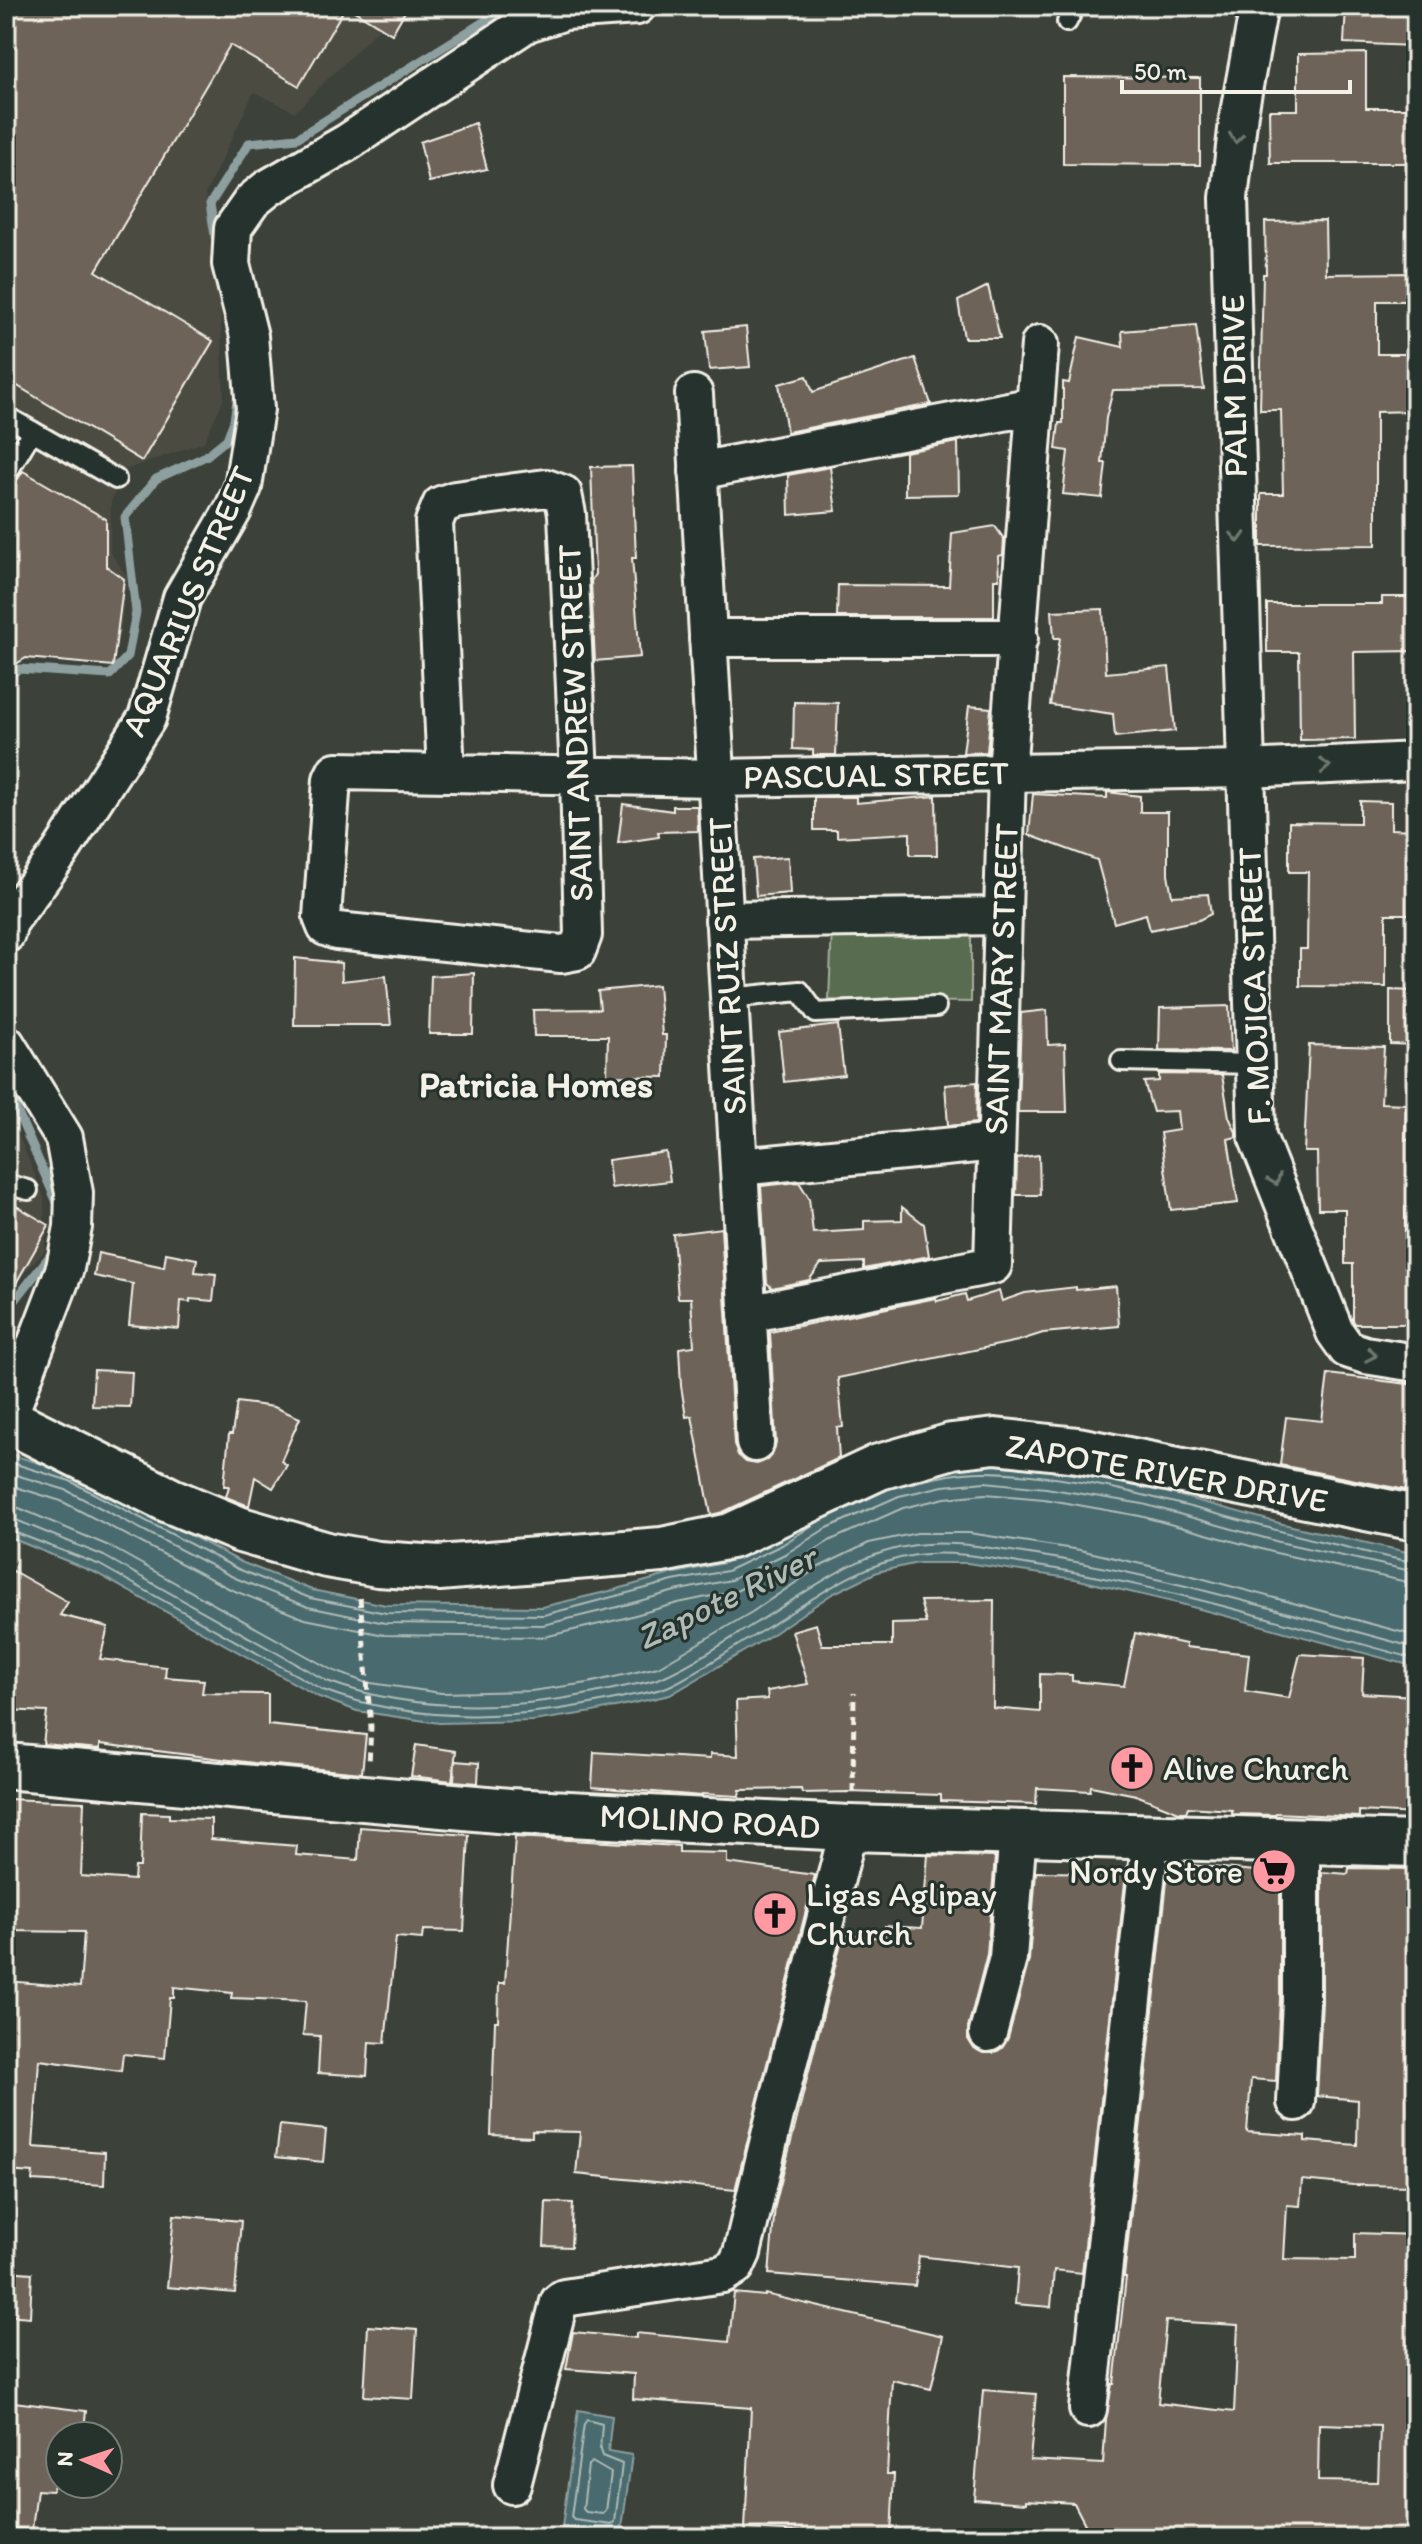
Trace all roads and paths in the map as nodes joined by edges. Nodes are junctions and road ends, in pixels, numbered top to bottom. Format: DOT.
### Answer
graph roads {
  1 [pos="637,6"];
  2 [pos="1259,6"];
  3 [pos="1040,344"];
  4 [pos="694,394"];
  5 [pos="1034,406"];
  6 [pos="6,416"];
  7 [pos="32,431"];
  8 [pos="698,471"];
  9 [pos="6,475"];
  10 [pos="116,479"];
  11 [pos="708,638"];
  12 [pos="1019,638"];
  13 [pos="1416,761"];
  14 [pos="1247,769"];
  15 [pos="446,772"];
  16 [pos="1007,772"];
  17 [pos="579,775"];
  18 [pos="716,778"];
  19 [pos="1003,916"];
  20 [pos="724,920"];
  21 [pos="6,934"];
  22 [pos="577,951"];
  23 [pos="729,998"];
  24 [pos="936,1007"];
  25 [pos="6,1044"];
  26 [pos="1121,1061"];
  27 [pos="1255,1064"];
  28 [pos="996,1142"];
  29 [pos="739,1167"];
  30 [pos="6,1184"];
  31 [pos="28,1190"];
  32 [pos="747,1314"];
  33 [pos="1416,1363"];
  34 [pos="6,1419"];
  35 [pos="755,1443"];
  36 [pos="1416,1518"];
  37 [pos="360,1592"];
  38 [pos="854,1693"];
  39 [pos="371,1727"];
  40 [pos="6,1766"];
  41 [pos="849,1828"];
  42 [pos="1018,1832"];
  43 [pos="1151,1835"];
  44 [pos="1301,1841"];
  45 [pos="1416,1844"];
  46 [pos="988,2033"];
  47 [pos="1296,2102"];
  48 [pos="1088,2409"];
  49 [pos="512,2485"];
  1 -- 21 [label="street, AQUARIUS STREET"];
  2 -- 14 [label="street, PALM DRIVE, one-way"];
  3 -- 5 [label="street, SAINT MARY STREET"];
  4 -- 8 [label="street, SAINT RUIZ STREET"];
  5 -- 8 [label="street"];
  5 -- 12 [label="street, SAINT MARY STREET"];
  6 -- 7 [label="lane"];
  7 -- 9 [label="lane"];
  7 -- 10 [label="lane"];
  8 -- 11 [label="street, SAINT RUIZ STREET"];
  11 -- 12 [label="street"];
  11 -- 18 [label="street, SAINT RUIZ STREET"];
  12 -- 16 [label="street, SAINT MARY STREET"];
  14 -- 13 [label="street, PASCUAL STREET, one-way"];
  14 -- 16 [label="street, PASCUAL STREET"];
  14 -- 27 [label="street, F. MOJICA STREET"];
  15 -- 17 [label="street, PASCUAL STREET"];
  15 -- 17 [label="street, SAINT ANDREW STREET"];
  15 -- 22 [label="street, PASCUAL STREET"];
  16 -- 18 [label="street, PASCUAL STREET"];
  16 -- 19 [label="street, SAINT MARY STREET"];
  17 -- 18 [label="street, PASCUAL STREET"];
  17 -- 22 [label="street, SAINT ANDREW STREET"];
  18 -- 20 [label="street, SAINT RUIZ STREET"];
  19 -- 20 [label="street"];
  19 -- 28 [label="street, SAINT MARY STREET"];
  20 -- 23 [label="street, SAINT RUIZ STREET"];
  23 -- 24 [label="lane"];
  23 -- 29 [label="street, SAINT RUIZ STREET"];
  25 -- 34 [label="street"];
  26 -- 27 [label="lane"];
  27 -- 33 [label="street, F. MOJICA STREET, one-way"];
  28 -- 29 [label="street"];
  28 -- 32 [label="street, SAINT MARY STREET"];
  29 -- 32 [label="street, SAINT RUIZ STREET"];
  30 -- 31 [label="lane"];
  32 -- 35 [label="street, SAINT RUIZ STREET"];
  34 -- 36 [label="main road, ZAPOTE RIVER DRIVE"];
  37 -- 39 [label="path"];
  38 -- 41 [label="path"];
  40 -- 41 [label="main road, MOLINO ROAD"];
  41 -- 42 [label="main road, MOLINO ROAD"];
  41 -- 49 [label="street"];
  42 -- 43 [label="main road, MOLINO ROAD"];
  42 -- 46 [label="street"];
  43 -- 44 [label="main road, MOLINO ROAD"];
  43 -- 48 [label="street"];
  44 -- 45 [label="main road, MOLINO ROAD"];
  44 -- 47 [label="street"];
}
